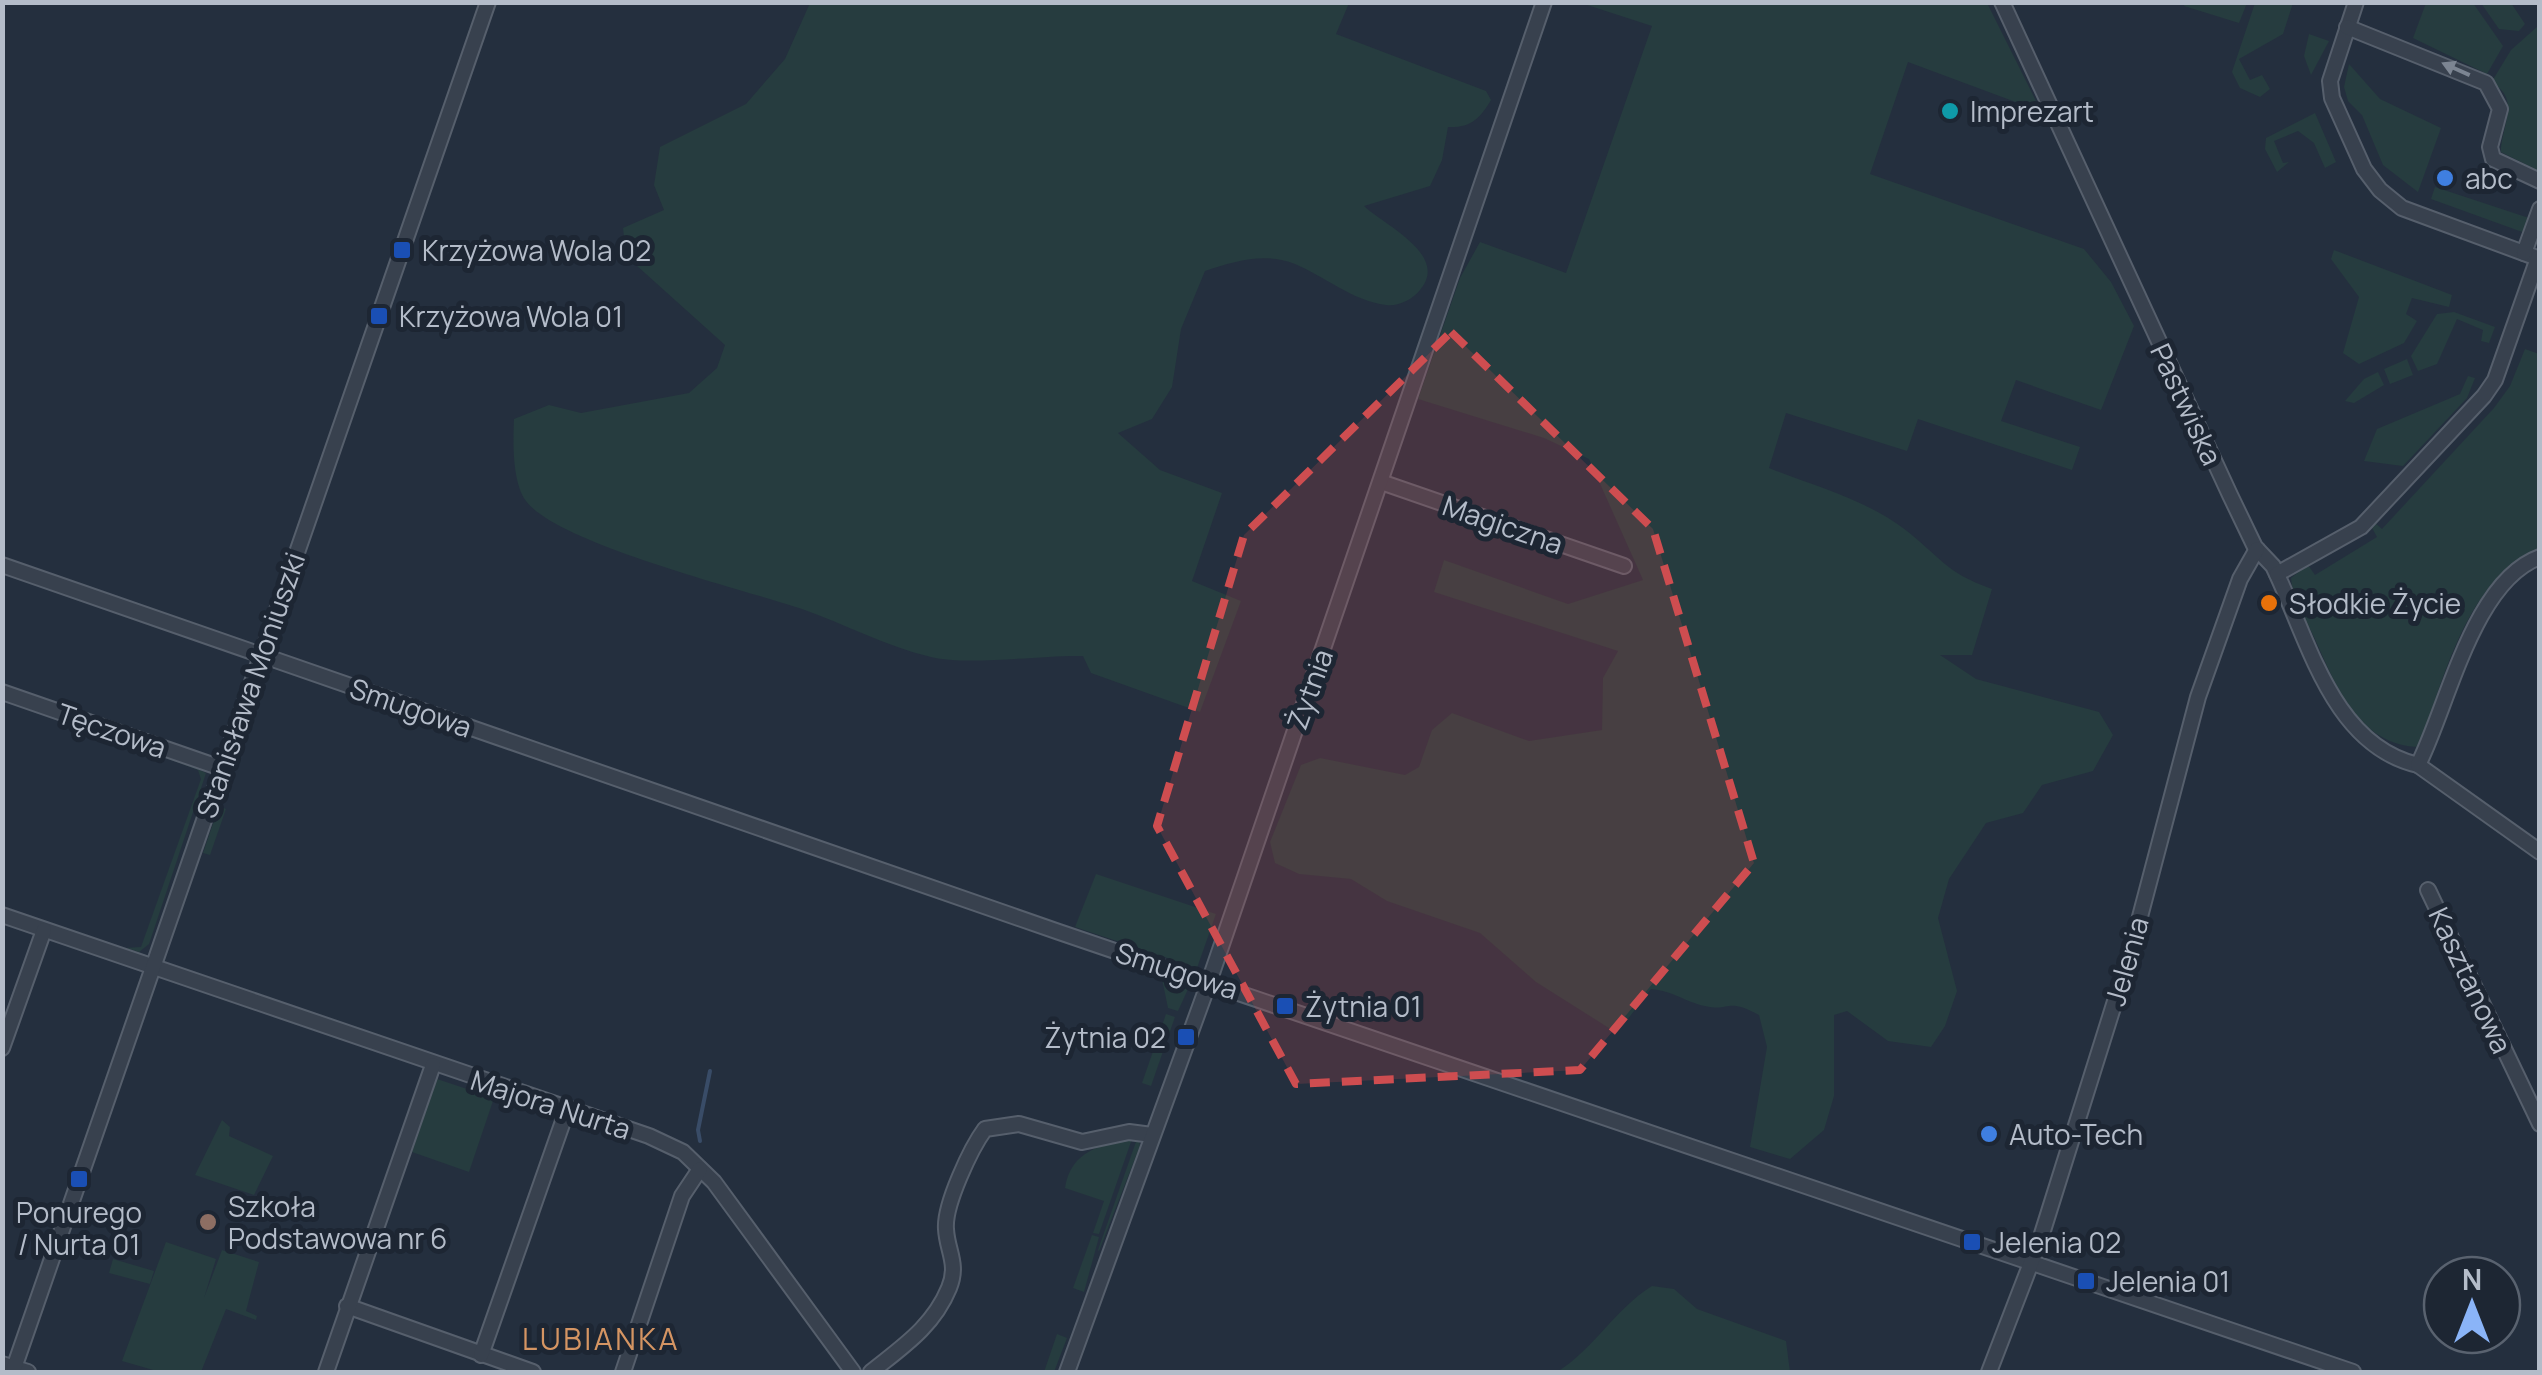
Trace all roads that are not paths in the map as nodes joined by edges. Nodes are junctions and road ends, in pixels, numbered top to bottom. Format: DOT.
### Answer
graph roads {
  1 [pos="488,2"];
  2 [pos="1544,2"];
  3 [pos="2002,2"];
  4 [pos="2356,2"];
  5 [pos="2348,28"];
  6 [pos="2540,181"];
  7 [pos="2540,209"];
  8 [pos="2534,257"];
  9 [pos="1381,482"];
  10 [pos="2257,549"];
  11 [pos="2540,557"];
  12 [pos="2,564"];
  13 [pos="1624,566"];
  14 [pos="2278,574"];
  15 [pos="260,653"];
  16 [pos="2,692"];
  17 [pos="2418,764"];
  18 [pos="220,768"];
  19 [pos="2540,852"];
  20 [pos="2428,890"];
  21 [pos="2,915"];
  22 [pos="44,930"];
  23 [pos="153,968"];
  24 [pos="1209,982"];
  25 [pos="2,1048"];
  26 [pos="432,1065"];
  27 [pos="567,1110"];
  28 [pos="2540,1124"];
  29 [pos="1152,1135"];
  30 [pos="700,1169"];
  31 [pos="2028,1262"];
  32 [pos="347,1306"];
  33 [pos="482,1355"];
  34 [pos="2317,1367"];
  35 [pos="15,1368"];
  36 [pos="326,1372"];
  37 [pos="533,1372"];
  38 [pos="622,1372"];
  39 [pos="854,1372"];
  40 [pos="872,1372"];
  41 [pos="1067,1372"];
  42 [pos="1989,1372"];
  43 [pos="2353,1372"];
  1 -- 15 [label="street, Stanisława Moniuszki"];
  2 -- 9 [label="street, Żytnia"];
  3 -- 10 [label="street, Pastwiska"];
  4 -- 5 [label="street"];
  6 -- 5 [label="street, one-way"];
  5 -- 8 [label="street"];
  7 -- 8 [label="street"];
  8 -- 14 [label="street"];
  9 -- 13 [label="street, Magiczna"];
  9 -- 24 [label="street, Żytnia"];
  10 -- 14 [label="street, Pastwiska"];
  10 -- 31 [label="street, Jelenia"];
  11 -- 17 [label="street"];
  12 -- 15 [label="street, Smugowa"];
  14 -- 17 [label="street, Pastwiska"];
  15 -- 18 [label="street, Stanisława Moniuszki"];
  15 -- 24 [label="street, Smugowa"];
  16 -- 18 [label="street, Tęczowa"];
  17 -- 19 [label="street, Pastwiska"];
  18 -- 23 [label="street, Stanisława Moniuszki"];
  20 -- 28 [label="street, Kasztanowa"];
  21 -- 22 [label="street, Majora Nurta"];
  22 -- 23 [label="street, Majora Nurta"];
  22 -- 25 [label="street"];
  23 -- 26 [label="street, Majora Nurta"];
  23 -- 35 [label="street, Stanisława Moniuszki"];
  24 -- 29 [label="street, Żytnia"];
  24 -- 31 [label="street, Smugowa"];
  26 -- 27 [label="street, Majora Nurta"];
  26 -- 32 [label="street"];
  27 -- 30 [label="street, Majora Nurta"];
  27 -- 33 [label="street"];
  29 -- 40 [label="street"];
  29 -- 41 [label="street, Żytnia"];
  30 -- 38 [label="street"];
  30 -- 39 [label="street, Majora Nurta"];
  31 -- 34 [label="street, Smugowa"];
  31 -- 42 [label="street, Jelenia"];
  32 -- 33 [label="street"];
  32 -- 36 [label="street"];
  33 -- 37 [label="street"];
  34 -- 43 [label="street, Smugowa"];
}
